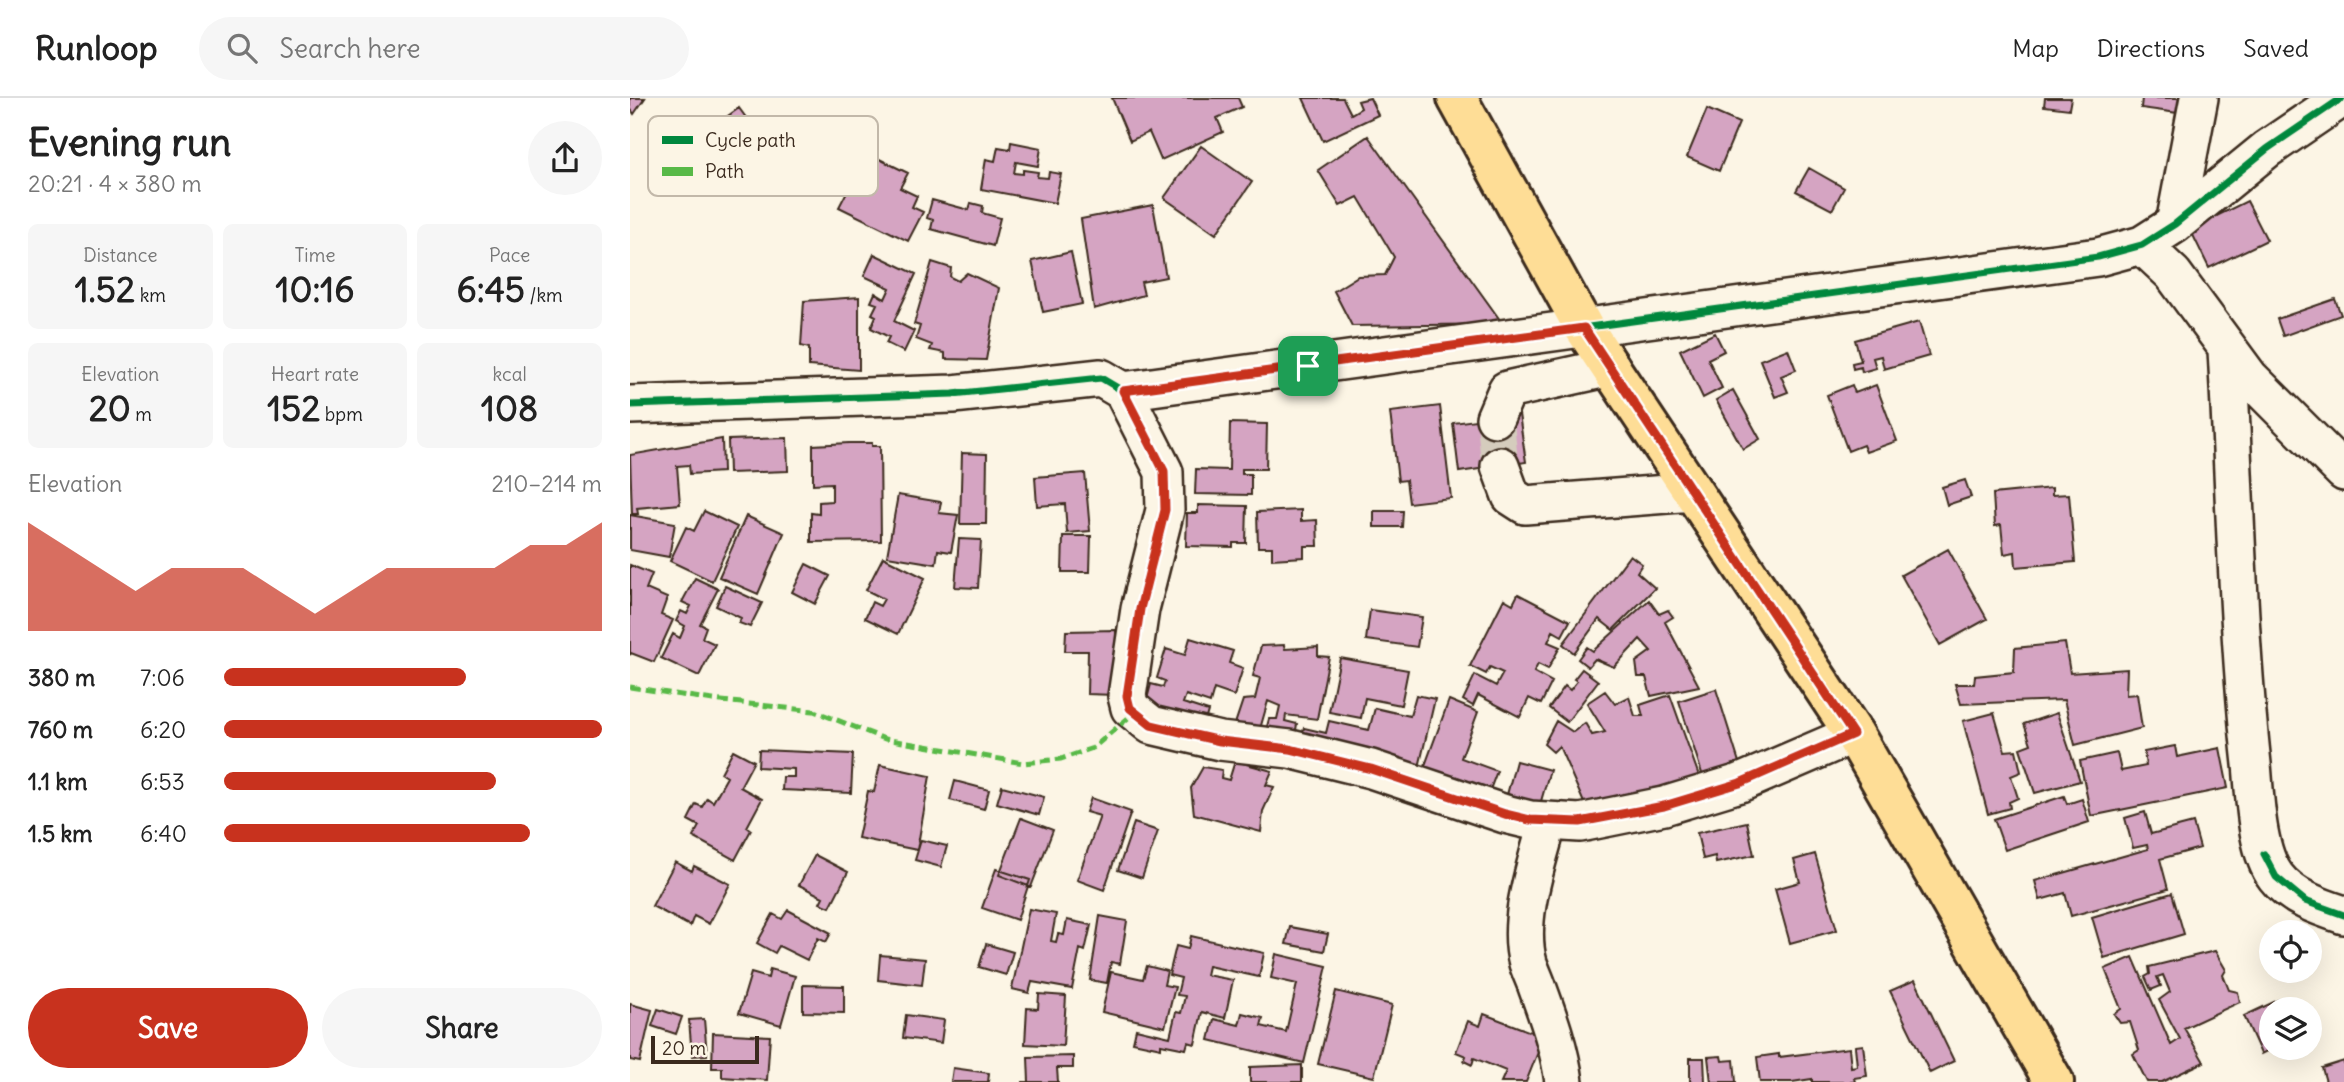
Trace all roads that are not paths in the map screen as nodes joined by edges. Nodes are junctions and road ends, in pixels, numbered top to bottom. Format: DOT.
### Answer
graph roads {
  1 [pos="1457,98"];
  2 [pos="2199,98"];
  3 [pos="2342,98"];
  4 [pos="2175,224"];
  5 [pos="2142,245"];
  6 [pos="1584,328"];
  7 [pos="2227,350"];
  8 [pos="1611,367"];
  9 [pos="1123,391"];
  10 [pos="630,405"];
  11 [pos="1495,418"];
  12 [pos="1500,466"];
  13 [pos="2344,471"];
  14 [pos="1693,492"];
  15 [pos="1853,734"];
  16 [pos="1548,821"];
  17 [pos="2344,915"];
  18 [pos="1564,1082"];
  19 [pos="2054,1082"];
  1 -- 6 [label="main road"];
  2 -- 4 [label="street"];
  3 -- 4 [label="street"];
  4 -- 5 [label="street"];
  5 -- 6 [label="street"];
  5 -- 7 [label="street"];
  6 -- 8 [label="main road"];
  6 -- 9 [label="street"];
  7 -- 13 [label="street"];
  7 -- 17 [label="street"];
  8 -- 11 [label="street"];
  8 -- 14 [label="main road"];
  9 -- 10 [label="street"];
  9 -- 16 [label="street"];
  12 -- 14 [label="street"];
  14 -- 15 [label="main road"];
  15 -- 16 [label="street"];
  15 -- 19 [label="main road"];
  16 -- 18 [label="street"];
}
